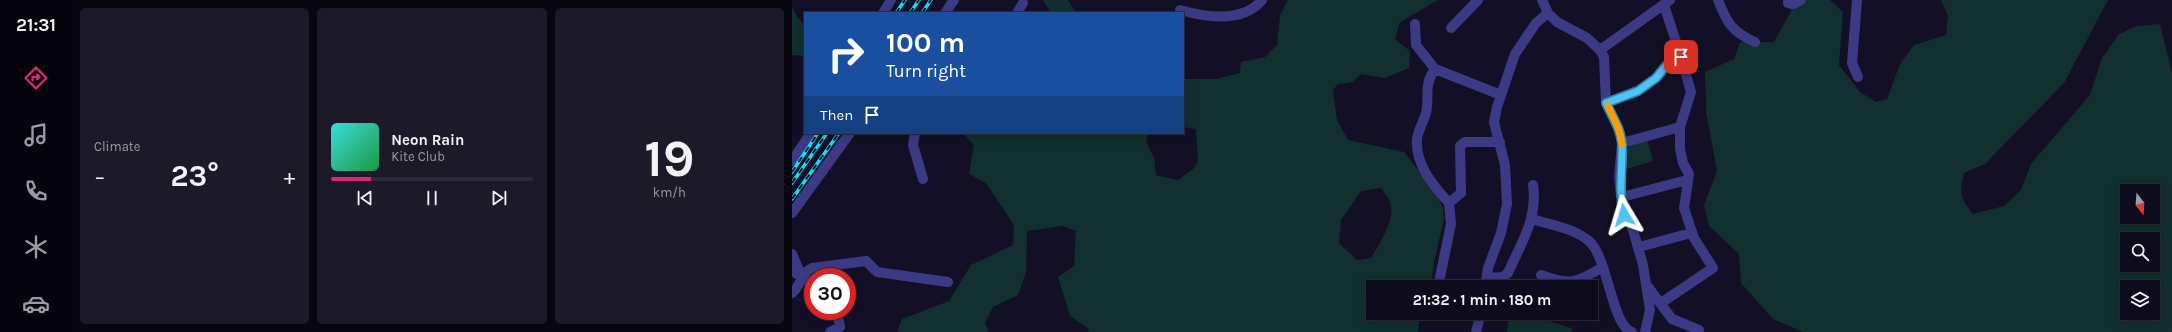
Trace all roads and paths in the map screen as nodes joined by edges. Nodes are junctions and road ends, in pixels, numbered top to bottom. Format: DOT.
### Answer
graph roads {
  1 [pos="890,0"];
  2 [pos="1262,0"];
  3 [pos="1478,0"];
  4 [pos="1542,0"];
  5 [pos="1718,0"];
  6 [pos="1788,0"];
  7 [pos="1801,0"];
  8 [pos="1857,0"];
  9 [pos="1667,2"];
  10 [pos="1023,3"];
  11 [pos="1180,10"];
  12 [pos="884,12"];
  13 [pos="1018,12"];
  14 [pos="1548,14"];
  15 [pos="1415,24"];
  16 [pos="1451,28"];
  17 [pos="1755,42"];
  18 [pos="1600,50"];
  19 [pos="1681,57"];
  20 [pos="1435,69"];
  21 [pos="1858,77"];
  22 [pos="1501,95"];
  23 [pos="1606,103"];
  24 [pos="1680,127"];
  25 [pos="810,134"];
  26 [pos="849,134"];
  27 [pos="915,134"];
  28 [pos="1500,142"];
  29 [pos="1622,143"];
  30 [pos="792,161"];
  31 [pos="923,179"];
  32 [pos="1687,180"];
  33 [pos="1533,185"];
  34 [pos="1622,197"];
  35 [pos="1449,202"];
  36 [pos="792,213"];
  37 [pos="1532,219"];
  38 [pos="1691,233"];
  39 [pos="1639,247"];
  40 [pos="792,254"];
  41 [pos="1603,267"];
  42 [pos="792,271"];
  43 [pos="1541,274"];
  44 [pos="802,276"];
  45 [pos="1440,280"];
  46 [pos="1486,280"];
  47 [pos="1493,280"];
  48 [pos="948,282"];
  49 [pos="1646,284"];
  50 [pos="793,292"];
  51 [pos="1661,303"];
  52 [pos="839,320"];
  53 [pos="1479,320"];
  54 [pos="1699,330"];
  55 [pos="830,332"];
  56 [pos="1476,332"];
  57 [pos="1632,332"];
  58 [pos="1646,332"];
  1 -- 12 [label="street"];
  2 -- 11 [label="street"];
  3 -- 16 [label="street"];
  4 -- 14 [label="street"];
  5 -- 17 [label="street"];
  6 -- 7 [label="street"];
  8 -- 21 [label="street"];
  9 -- 18 [label="street"];
  9 -- 19 [label="street"];
  10 -- 13 [label="street"];
  14 -- 18 [label="street"];
  14 -- 22 [label="street"];
  15 -- 20 [label="street"];
  18 -- 23 [label="street"];
  19 -- 23 [label="street"];
  19 -- 24 [label="street"];
  20 -- 22 [label="street"];
  20 -- 35 [label="street"];
  22 -- 28 [label="street"];
  23 -- 29 [label="street"];
  24 -- 29 [label="street"];
  24 -- 32 [label="street"];
  25 -- 30 [label="street"];
  26 -- 36 [label="street"];
  27 -- 31 [label="street"];
  28 -- 35 [label="street"];
  28 -- 46 [label="street"];
  29 -- 34 [label="street"];
  32 -- 34 [label="street"];
  32 -- 38 [label="street"];
  33 -- 37 [label="street"];
  34 -- 39 [label="street"];
  35 -- 45 [label="street"];
  37 -- 41 [label="street"];
  37 -- 47 [label="street"];
  38 -- 39 [label="street"];
  38 -- 51 [label="street"];
  39 -- 49 [label="street"];
  40 -- 44 [label="street"];
  41 -- 43 [label="street"];
  41 -- 57 [label="street"];
  42 -- 44 [label="street"];
  44 -- 48 [label="street"];
  44 -- 50 [label="street"];
  49 -- 51 [label="street"];
  49 -- 58 [label="street"];
  51 -- 54 [label="street"];
  52 -- 55 [label="street"];
  53 -- 56 [label="street"];
}
